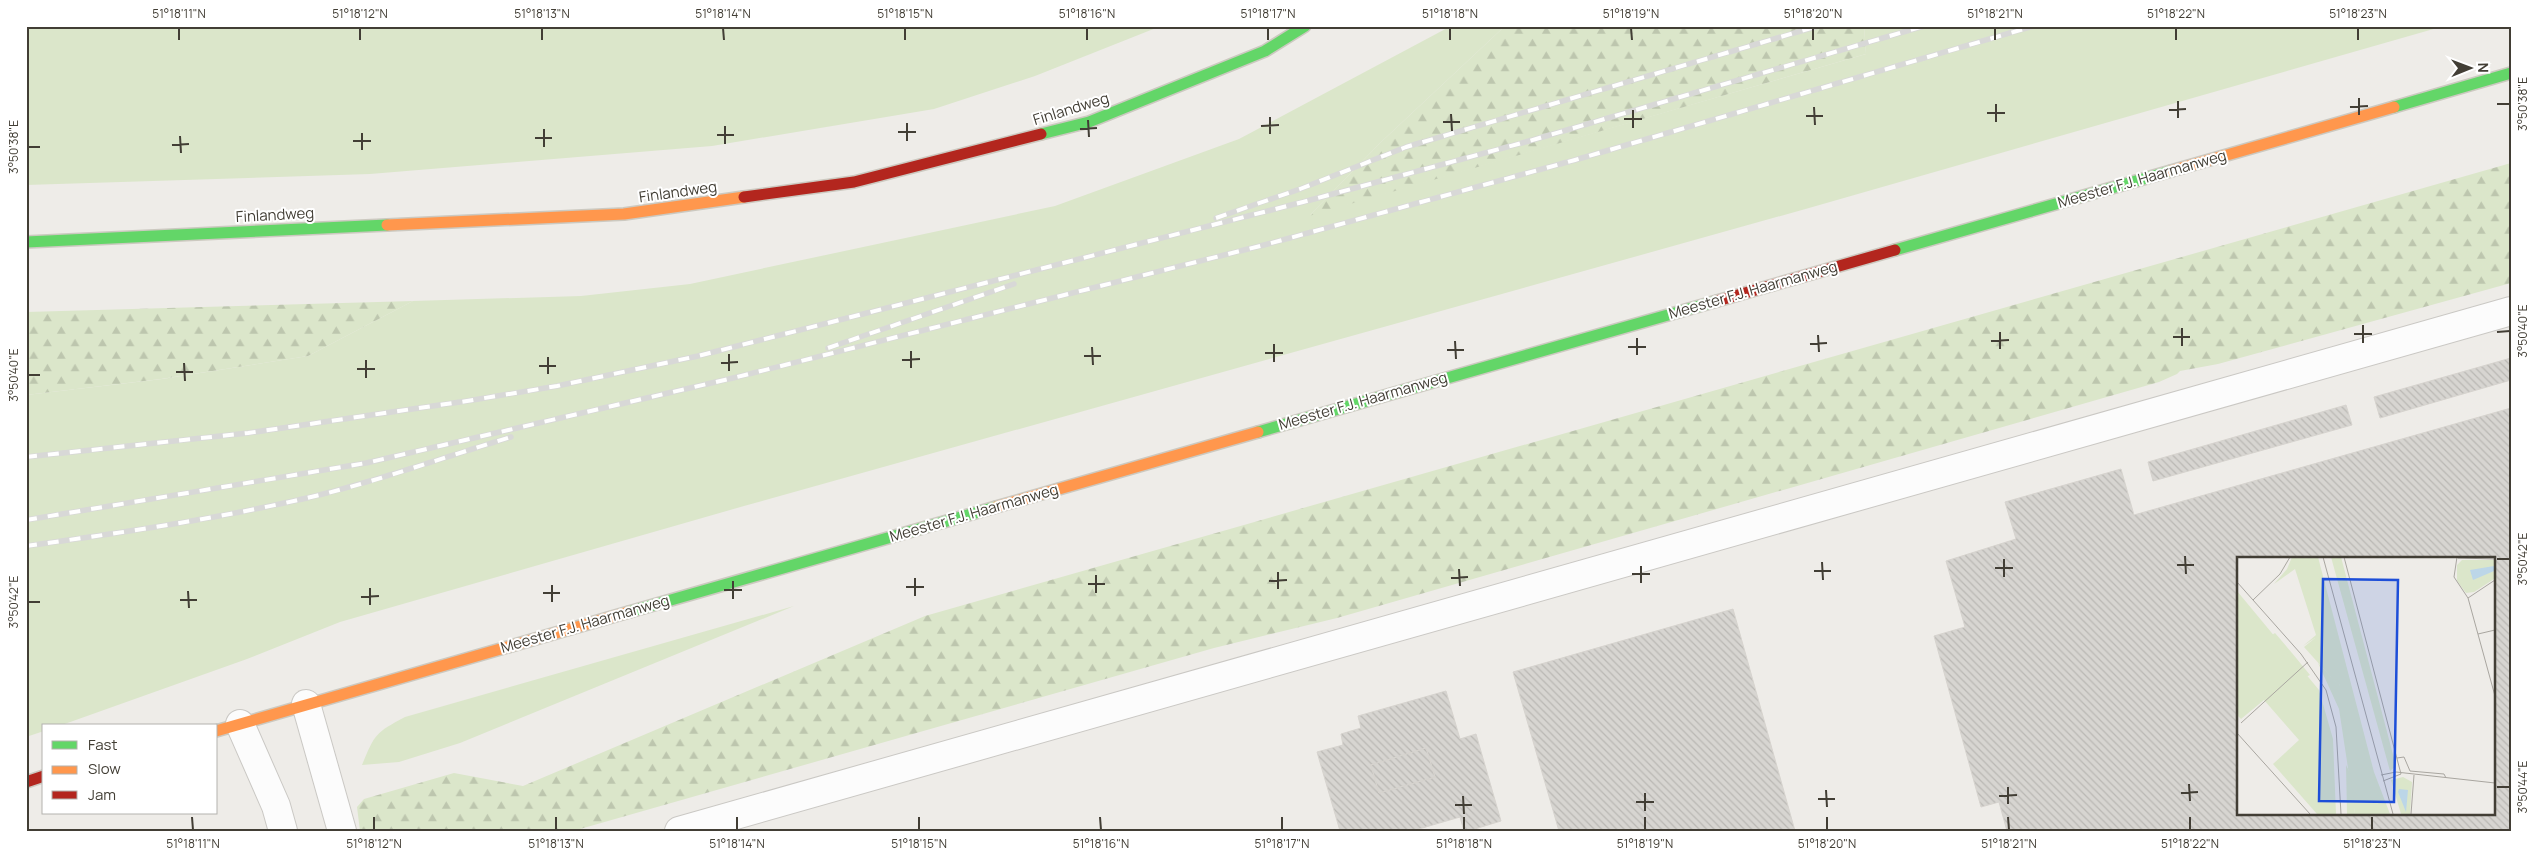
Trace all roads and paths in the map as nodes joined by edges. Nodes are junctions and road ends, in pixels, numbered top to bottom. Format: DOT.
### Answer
graph roads {
  1 [pos="1305,26"];
  2 [pos="2511,73"];
  3 [pos="26,242"];
  4 [pos="2511,311"];
  5 [pos="306,704"];
  6 [pos="228,727"];
  7 [pos="42,777"];
  8 [pos="26,782"];
  9 [pos="283,831"];
  10 [pos="342,831"];
  11 [pos="679,831"];
  1 -- 3 [label="main road, Finlandweg"];
  2 -- 5 [label="main road, Meester F.J. Haarmanweg"];
  4 -- 11 [label="street"];
  5 -- 6 [label="main road, Meester F.J. Haarmanweg"];
  5 -- 10 [label="street"];
  6 -- 9 [label="street"];
  7 -- 8 [label="main road"];
}
